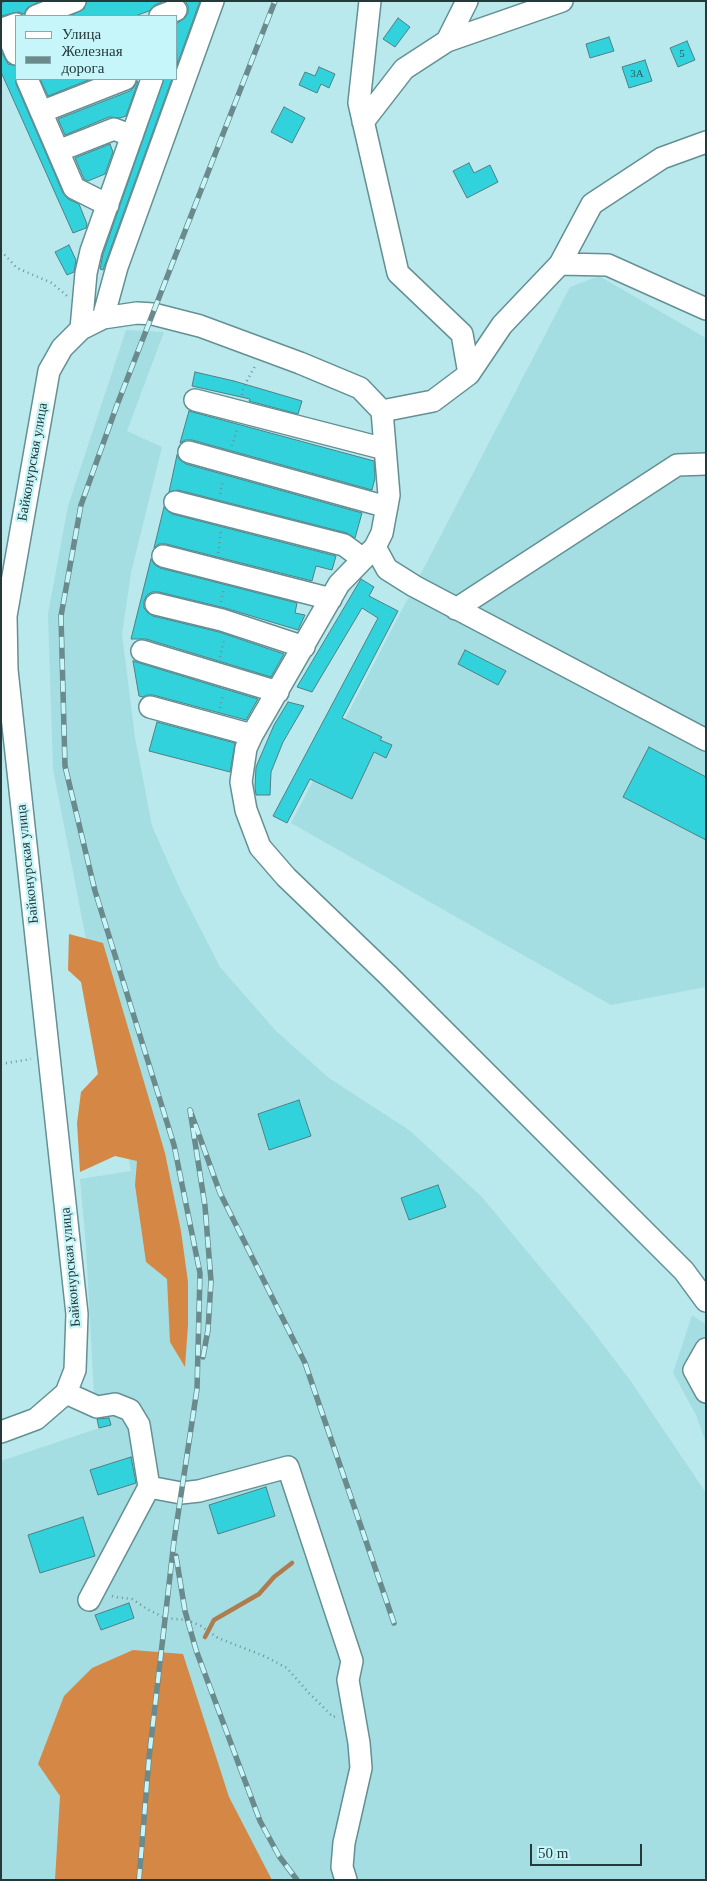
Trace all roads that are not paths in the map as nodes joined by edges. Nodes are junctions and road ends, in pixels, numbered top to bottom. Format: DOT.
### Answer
graph roads {
  1 [pos="75,1"];
  2 [pos="213,1"];
  3 [pos="370,1"];
  4 [pos="467,1"];
  5 [pos="562,1"];
  6 [pos="39,15"];
  7 [pos="15,24"];
  8 [pos="446,41"];
  9 [pos="15,52"];
  10 [pos="27,80"];
  11 [pos="122,80"];
  12 [pos="152,80"];
  13 [pos="41,112"];
  14 [pos="363,122"];
  15 [pos="132,136"];
  16 [pos="706,142"];
  17 [pos="58,151"];
  18 [pos="108,204"];
  19 [pos="560,264"];
  20 [pos="706,309"];
  21 [pos="103,318"];
  22 [pos="82,320"];
  23 [pos="469,374"];
  24 [pos="195,400"];
  25 [pos="382,411"];
  26 [pos="385,449"];
  27 [pos="189,452"];
  28 [pos="706,464"];
  29 [pos="175,502"];
  30 [pos="387,507"];
  31 [pos="369,553"];
  32 [pos="162,556"];
  33 [pos="331,599"];
  34 [pos="156,604"];
  35 [pos="456,609"];
  36 [pos="304,647"];
  37 [pos="142,650"];
  38 [pos="4,670"];
  39 [pos="278,692"];
  40 [pos="150,707"];
  41 [pos="252,735"];
  42 [pos="706,740"];
  43 [pos="706,1301"];
  44 [pos="706,1349"];
  45 [pos="706,1392"];
  46 [pos="66,1393"];
  47 [pos="1,1432"];
  48 [pos="149,1487"];
  49 [pos="92,1593"];
  50 [pos="346,1880"];
  1 -- 6 [label="street"];
  2 -- 21 [label="street"];
  3 -- 14 [label="street"];
  4 -- 8 [label="street"];
  5 -- 8 [label="street"];
  7 -- 9 [label="street"];
  8 -- 14 [label="street"];
  10 -- 13 [label="street"];
  11 -- 13 [label="street"];
  12 -- 15 [label="street"];
  13 -- 17 [label="street"];
  14 -- 23 [label="street"];
  15 -- 17 [label="street"];
  15 -- 18 [label="street"];
  16 -- 19 [label="street"];
  17 -- 18 [label="street"];
  18 -- 22 [label="street"];
  19 -- 20 [label="street"];
  19 -- 23 [label="street"];
  21 -- 22 [label="street, Байконурская улица"];
  21 -- 25 [label="street, Байконурская улица"];
  22 -- 38 [label="street, Байконурская улица"];
  23 -- 25 [label="street"];
  24 -- 26 [label="street"];
  25 -- 26 [label="street"];
  26 -- 30 [label="street"];
  27 -- 30 [label="street"];
  28 -- 35 [label="street"];
  29 -- 31 [label="street"];
  30 -- 31 [label="street"];
  31 -- 33 [label="street"];
  31 -- 35 [label="street"];
  32 -- 33 [label="street"];
  33 -- 36 [label="street"];
  34 -- 36 [label="street"];
  35 -- 42 [label="street"];
  36 -- 39 [label="street"];
  37 -- 39 [label="street"];
  38 -- 46 [label="street, Байконурская улица"];
  39 -- 41 [label="street"];
  40 -- 41 [label="street"];
  41 -- 43 [label="street"];
  44 -- 45 [label="street"];
  46 -- 47 [label="street, Байконурская улица"];
  46 -- 48 [label="street"];
  48 -- 49 [label="street"];
  48 -- 50 [label="street"];
}
